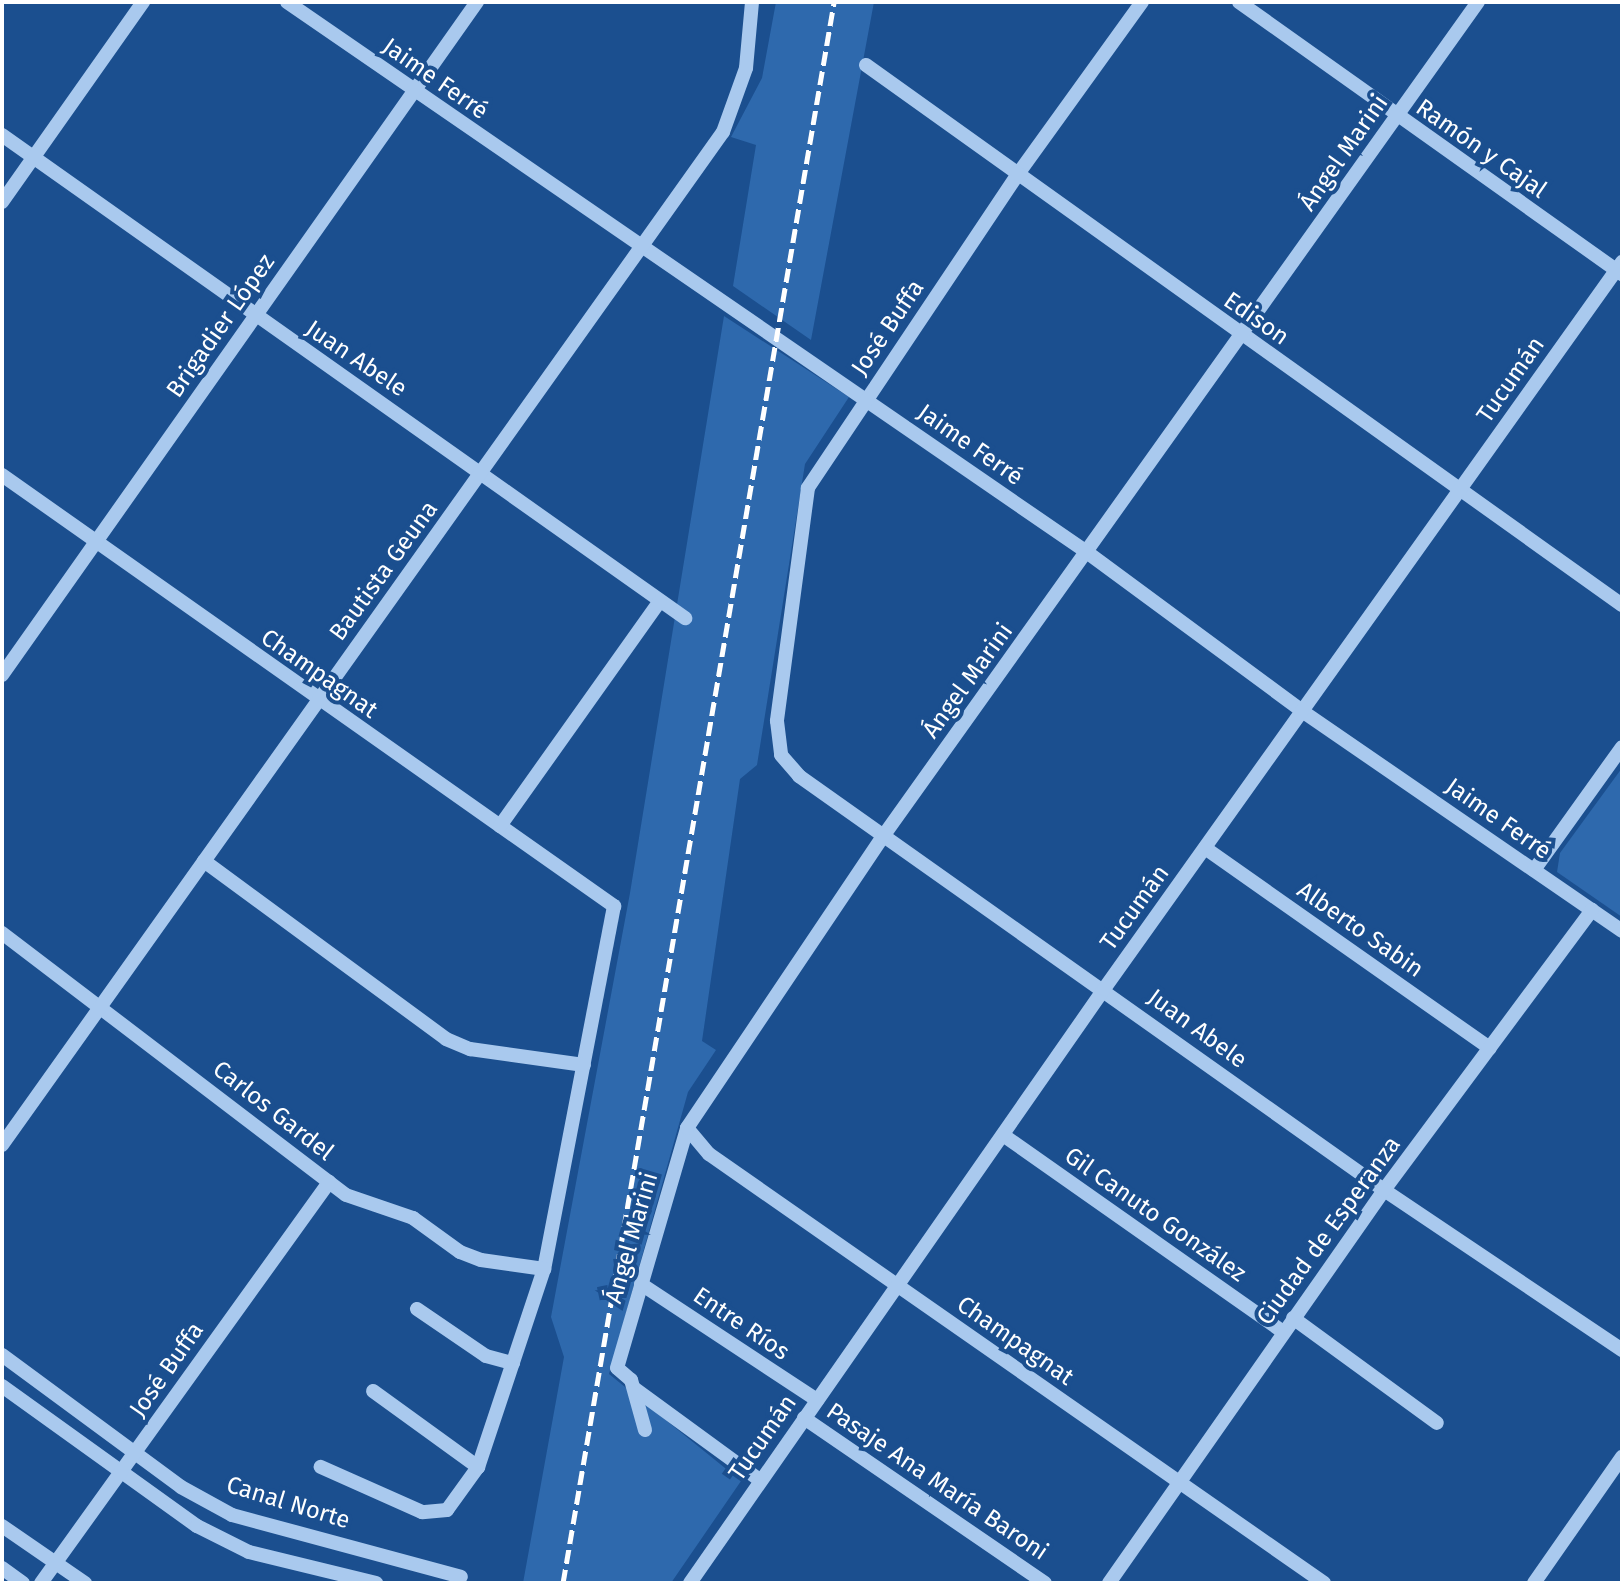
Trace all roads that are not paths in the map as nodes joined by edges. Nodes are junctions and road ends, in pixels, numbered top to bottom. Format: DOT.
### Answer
graph roads {
  1 [pos="143,2"];
  2 [pos="287,2"];
  3 [pos="477,2"];
  4 [pos="752,2"];
  5 [pos="1142,2"];
  6 [pos="1239,2"];
  7 [pos="1478,2"];
  8 [pos="866,65"];
  9 [pos="414,92"];
  10 [pos="1397,116"];
  11 [pos="2,135"];
  12 [pos="34,158"];
  13 [pos="1018,174"];
  14 [pos="2,202"];
  15 [pos="638,248"];
  16 [pos="1620,269"];
  17 [pos="254,316"];
  18 [pos="1241,336"];
  19 [pos="866,400"];
  20 [pos="479,470"];
  21 [pos="2,475"];
  22 [pos="1461,490"];
  23 [pos="95,542"];
  24 [pos="1088,553"];
  25 [pos="660,601"];
  26 [pos="1622,605"];
  27 [pos="685,618"];
  28 [pos="2,675"];
  29 [pos="317,700"];
  30 [pos="1302,711"];
  31 [pos="777,721"];
  32 [pos="1622,747"];
  33 [pos="500,826"];
  34 [pos="884,835"];
  35 [pos="1205,848"];
  36 [pos="204,861"];
  37 [pos="1534,870"];
  38 [pos="1592,910"];
  39 [pos="1622,931"];
  40 [pos="2,933"];
  41 [pos="1104,989"];
  42 [pos="102,1008"];
  43 [pos="1490,1048"];
  44 [pos="584,1065"];
  45 [pos="687,1128"];
  46 [pos="1003,1135"];
  47 [pos="2,1145"];
  48 [pos="329,1182"];
  49 [pos="1384,1190"];
  50 [pos="544,1269"];
  51 [pos="641,1284"];
  52 [pos="898,1285"];
  53 [pos="417,1309"];
  54 [pos="1293,1318"];
  55 [pos="1283,1332"];
  56 [pos="1622,1350"];
  57 [pos="2,1355"];
  58 [pos="513,1363"];
  59 [pos="2,1386"];
  60 [pos="635,1389"];
  61 [pos="373,1391"];
  62 [pos="817,1400"];
  63 [pos="804,1418"];
  64 [pos="1437,1423"];
  65 [pos="645,1430"];
  66 [pos="136,1453"];
  67 [pos="1622,1457"];
  68 [pos="321,1467"];
  69 [pos="478,1467"];
  70 [pos="122,1473"];
  71 [pos="760,1480"];
  72 [pos="1180,1482"];
  73 [pos="2,1526"];
  74 [pos="55,1563"];
  75 [pos="2,1568"];
  76 [pos="461,1577"];
  77 [pos="23,1583"];
  78 [pos="41,1583"];
  79 [pos="85,1583"];
  80 [pos="376,1583"];
  81 [pos="690,1583"];
  82 [pos="1045,1583"];
  83 [pos="1109,1583"];
  84 [pos="1324,1583"];
  85 [pos="1534,1583"];
  1 -- 12 [label="street"];
  2 -- 9 [label="street, Jaime Ferré"];
  3 -- 9 [label="street, Brigadier López"];
  4 -- 15 [label="street, Bautista Geuna"];
  5 -- 13 [label="street, José Buffa"];
  6 -- 10 [label="street, Ramón y Cajal"];
  7 -- 10 [label="street, Ángel Marini"];
  8 -- 13 [label="street, Edison"];
  9 -- 15 [label="street, Jaime Ferré"];
  9 -- 17 [label="street, Brigadier López"];
  10 -- 16 [label="street, Ramón y Cajal"];
  10 -- 18 [label="street, Ángel Marini"];
  11 -- 12 [label="street, Juan Abele"];
  12 -- 14 [label="street"];
  12 -- 17 [label="street, Juan Abele"];
  13 -- 18 [label="street, Edison"];
  13 -- 19 [label="street, José Buffa"];
  15 -- 19 [label="street, Jaime Ferré"];
  15 -- 20 [label="street, Bautista Geuna"];
  16 -- 22 [label="street, Tucumán"];
  17 -- 20 [label="street, Juan Abele"];
  17 -- 23 [label="street, Brigadier López"];
  18 -- 22 [label="street, Edison"];
  18 -- 24 [label="street, Ángel Marini"];
  19 -- 24 [label="street, Jaime Ferré"];
  19 -- 31 [label="street, José Buffa"];
  20 -- 25 [label="street, Juan Abele"];
  20 -- 29 [label="street, Bautista Geuna"];
  21 -- 23 [label="street, Champagnat"];
  22 -- 26 [label="street, Edison"];
  22 -- 30 [label="street, Tucumán"];
  23 -- 28 [label="street, Brigadier López"];
  23 -- 29 [label="street, Champagnat"];
  24 -- 30 [label="street, Jaime Ferré"];
  24 -- 34 [label="street, Ángel Marini"];
  25 -- 27 [label="street, Juan Abele"];
  25 -- 33 [label="street"];
  29 -- 33 [label="street, Champagnat"];
  29 -- 36 [label="street, Bautista Geuna"];
  30 -- 35 [label="street, Tucumán"];
  30 -- 37 [label="street, Jaime Ferré"];
  31 -- 34 [label="street, Juan Abele"];
  32 -- 37 [label="street"];
  33 -- 44 [label="street, Champagnat"];
  34 -- 41 [label="street, Juan Abele"];
  34 -- 45 [label="street, Ángel Marini"];
  35 -- 41 [label="street, Tucumán"];
  35 -- 43 [label="street, Alberto Sabin"];
  36 -- 42 [label="street, Bautista Geuna"];
  36 -- 44 [label="street"];
  37 -- 38 [label="street, Jaime Ferré"];
  38 -- 39 [label="street, Jaime Ferré"];
  38 -- 43 [label="street, Ciudad de Esperanza"];
  40 -- 42 [label="street, Carlos Gardel"];
  41 -- 46 [label="street, Tucumán"];
  41 -- 49 [label="street, Juan Abele"];
  42 -- 47 [label="street, Bautista Geuna"];
  42 -- 48 [label="street, Carlos Gardel"];
  43 -- 49 [label="street, Ciudad de Esperanza"];
  44 -- 50 [label="street"];
  45 -- 51 [label="street, Ángel Marini"];
  45 -- 52 [label="street, Champagnat"];
  46 -- 52 [label="street, Tucumán"];
  46 -- 55 [label="street, Gil Canuto González"];
  48 -- 50 [label="street, Carlos Gardel"];
  48 -- 66 [label="street, José Buffa"];
  49 -- 54 [label="street, Ciudad de Esperanza"];
  49 -- 56 [label="street, Juan Abele"];
  50 -- 58 [label="street"];
  51 -- 60 [label="street, Ángel Marini"];
  51 -- 62 [label="street, Entre Ríos"];
  52 -- 62 [label="street, Tucumán"];
  52 -- 72 [label="street, Champagnat"];
  53 -- 58 [label="street"];
  54 -- 55 [label="street, Ciudad de Esperanza"];
  54 -- 64 [label="street"];
  55 -- 72 [label="street, Ciudad de Esperanza"];
  57 -- 66 [label="street, Canal Norte"];
  58 -- 69 [label="street"];
  59 -- 70 [label="street"];
  60 -- 65 [label="street, Ángel Marini"];
  60 -- 71 [label="street"];
  61 -- 69 [label="street"];
  62 -- 63 [label="street, Tucumán"];
  63 -- 71 [label="street, Tucumán"];
  63 -- 82 [label="street, Pasaje Ana María Baroni"];
  66 -- 70 [label="street, José Buffa"];
  66 -- 76 [label="street, Canal Norte"];
  67 -- 85 [label="street"];
  68 -- 69 [label="street"];
  70 -- 74 [label="street, José Buffa"];
  70 -- 80 [label="street"];
  71 -- 81 [label="street, Tucumán"];
  72 -- 83 [label="street, Ciudad de Esperanza"];
  72 -- 84 [label="street, Champagnat"];
  73 -- 74 [label="street"];
  74 -- 78 [label="street, José Buffa"];
  74 -- 79 [label="street"];
  75 -- 77 [label="street"];
}
